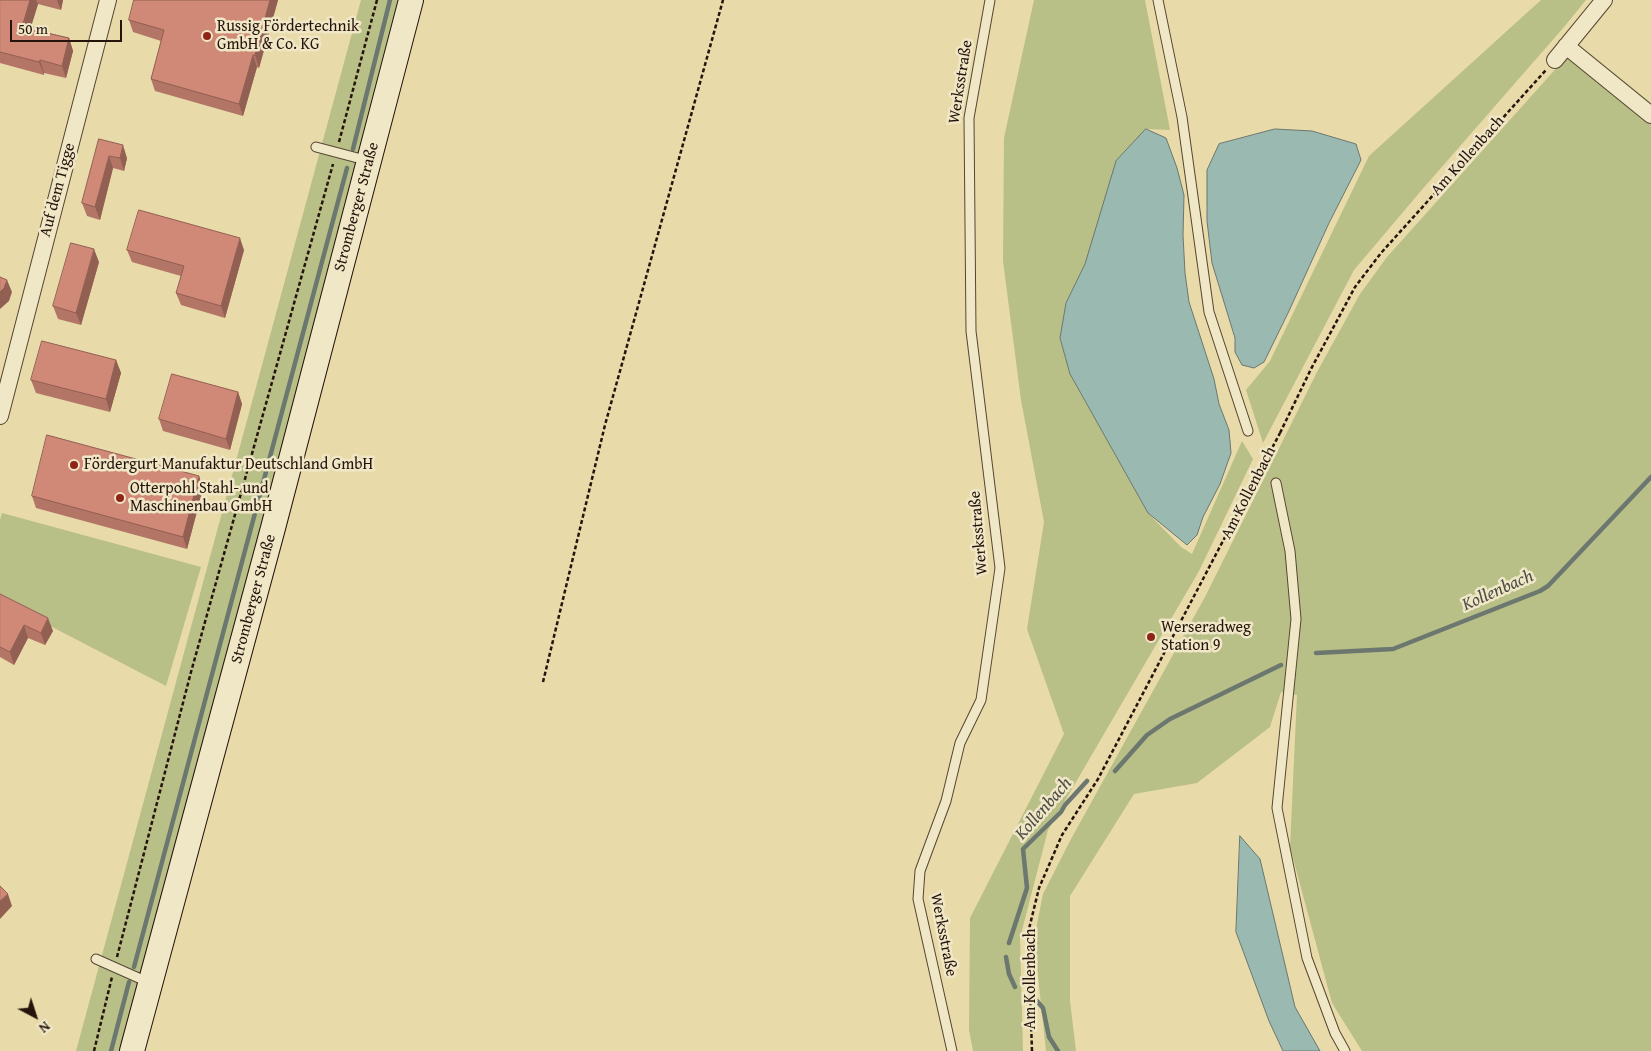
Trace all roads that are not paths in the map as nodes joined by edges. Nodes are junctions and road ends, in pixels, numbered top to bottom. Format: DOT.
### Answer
graph roads {
  1 [pos="108,0"];
  2 [pos="411,0"];
  3 [pos="990,0"];
  4 [pos="1158,0"];
  5 [pos="1604,0"];
  6 [pos="1566,46"];
  7 [pos="1555,60"];
  8 [pos="1651,115"];
  9 [pos="316,147"];
  10 [pos="369,161"];
  11 [pos="4,379"];
  12 [pos="0,416"];
  13 [pos="1248,431"];
  14 [pos="1276,483"];
  15 [pos="96,958"];
  16 [pos="150,983"];
  17 [pos="132,1051"];
  18 [pos="952,1051"];
  19 [pos="1345,1051"];
  1 -- 11 [label="street, Auf dem Tigge"];
  2 -- 10 [label="main road, Stromberger Straße"];
  3 -- 18 [label="lane, Werksstraße"];
  4 -- 13 [label="lane"];
  5 -- 6 [label="street"];
  6 -- 7 [label="street"];
  6 -- 8 [label="street"];
  9 -- 10 [label="lane"];
  10 -- 16 [label="main road, Stromberger Straße"];
  11 -- 12 [label="street, Auf dem Tigge"];
  14 -- 19 [label="lane"];
  15 -- 16 [label="lane"];
  16 -- 17 [label="main road, Stromberger Straße"];
}
